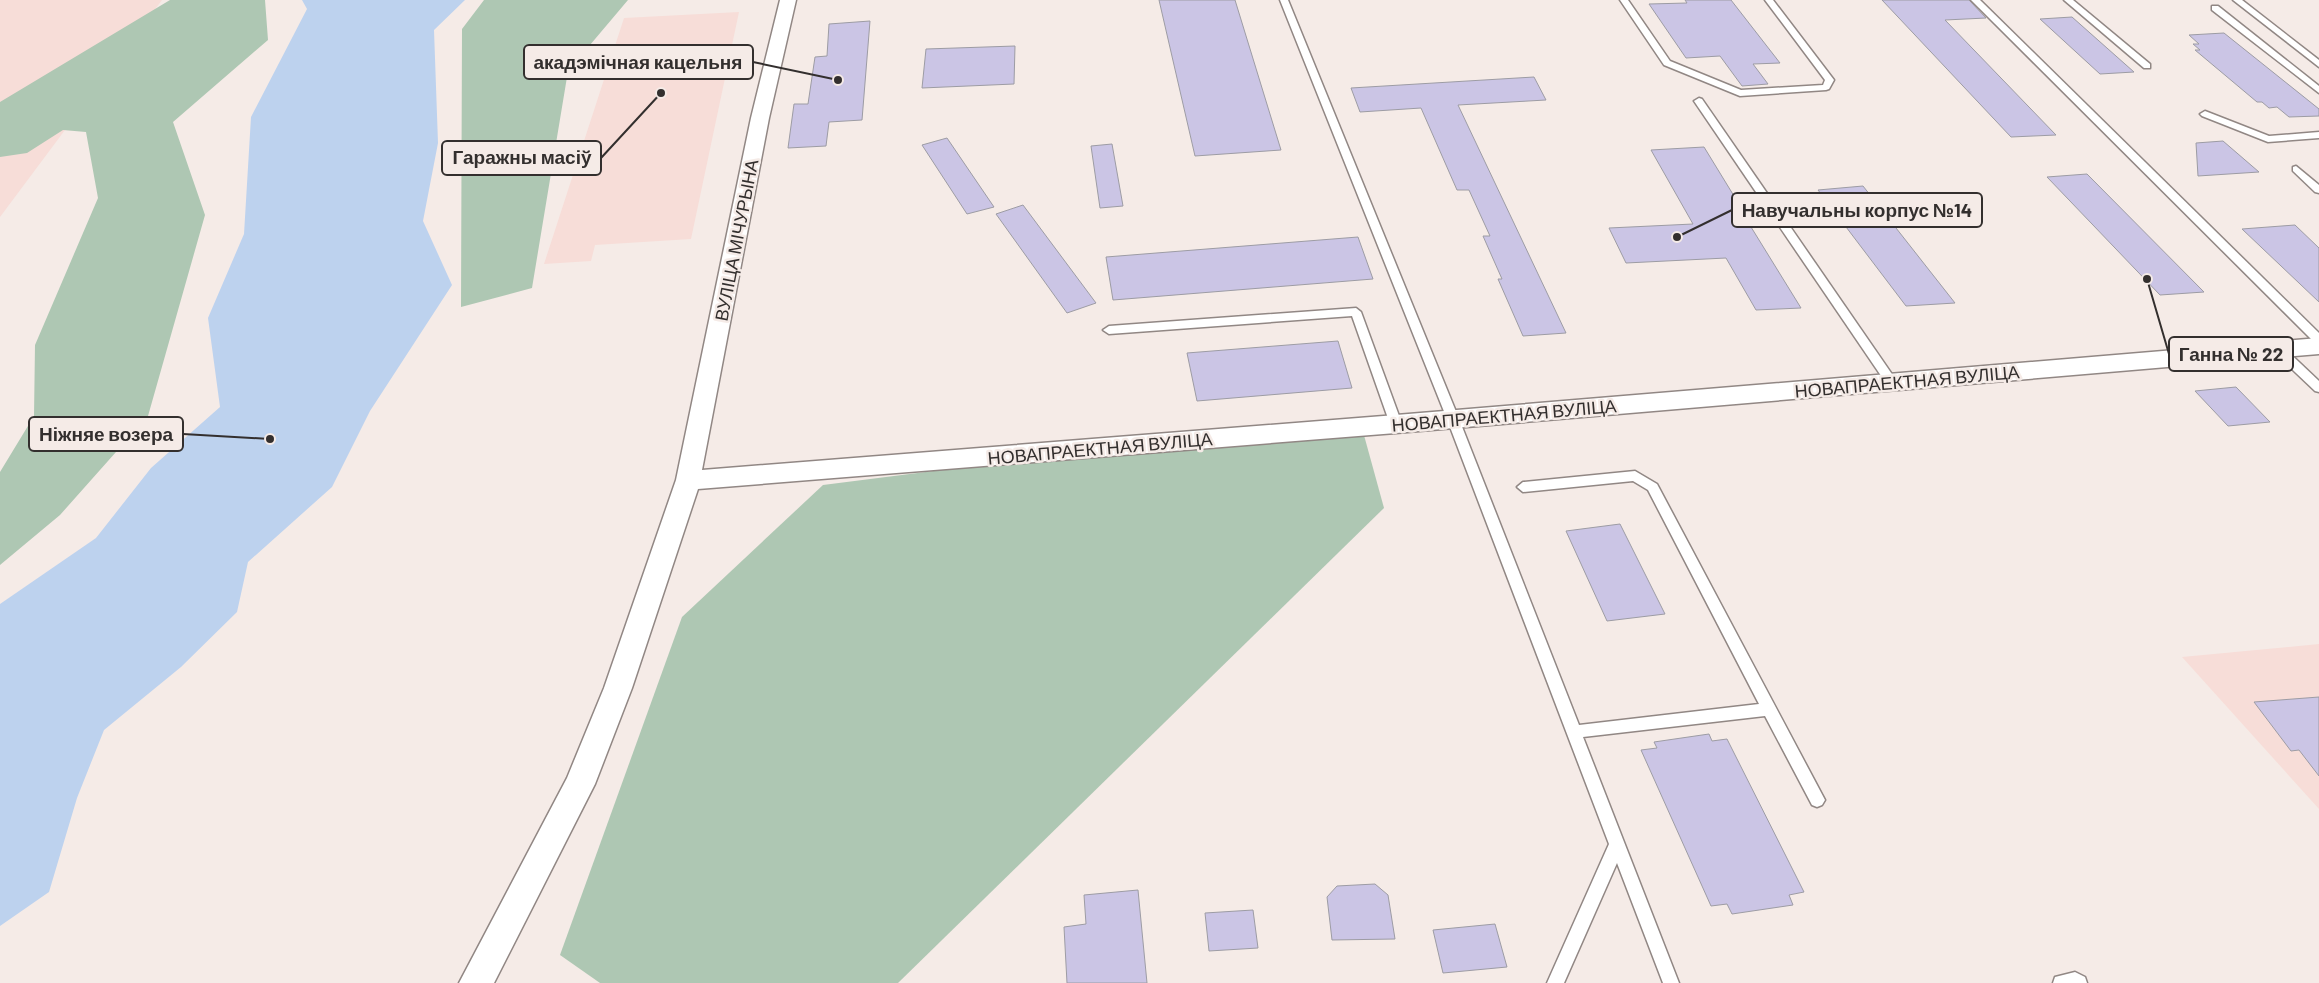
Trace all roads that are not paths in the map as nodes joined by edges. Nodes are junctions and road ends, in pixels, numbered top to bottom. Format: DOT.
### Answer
graph roads {
  1 [pos="788,0"];
  2 [pos="1284,0"];
  3 [pos="1624,0"];
  4 [pos="1769,0"];
  5 [pos="1975,0"];
  6 [pos="2068,0"];
  7 [pos="2236,0"];
  8 [pos="2215,8"];
  9 [pos="2319,54"];
  10 [pos="2307,55"];
  11 [pos="2277,57"];
  12 [pos="2319,64"];
  13 [pos="2147,66"];
  14 [pos="2319,90"];
  15 [pos="1699,101"];
  16 [pos="2205,114"];
  17 [pos="2319,135"];
  18 [pos="2296,169"];
  19 [pos="2319,190"];
  20 [pos="1108,330"];
  21 [pos="2319,340"];
  22 [pos="2319,346"];
  23 [pos="2279,350"];
  24 [pos="1892,383"];
  25 [pos="2319,388"];
  26 [pos="1453,420"];
  27 [pos="1396,424"];
  28 [pos="688,480"];
  29 [pos="1523,487"];
  30 [pos="1769,709"];
  31 [pos="1575,732"];
  32 [pos="1817,800"];
  33 [pos="1618,842"];
  34 [pos="476,983"];
  35 [pos="1555,983"];
  36 [pos="1671,983"];
  37 [pos="2062,983"];
  38 [pos="2079,983"];
  1 -- 28 [label="street, ВУЛІЦА МІЧУРЫНА"];
  2 -- 26 [label="lane"];
  3 -- 4 [label="lane"];
  5 -- 21 [label="lane"];
  6 -- 13 [label="lane"];
  7 -- 10 [label="lane"];
  8 -- 11 [label="lane"];
  9 -- 10 [label="lane"];
  10 -- 11 [label="lane"];
  10 -- 12 [label="lane"];
  11 -- 14 [label="lane"];
  15 -- 24 [label="lane"];
  16 -- 17 [label="lane"];
  18 -- 19 [label="lane"];
  20 -- 27 [label="lane"];
  22 -- 23 [label="street, НОВАПРАЕКТНАЯ ВУЛІЦА"];
  23 -- 24 [label="street, НОВАПРАЕКТНАЯ ВУЛІЦА"];
  23 -- 25 [label="lane"];
  24 -- 26 [label="street, НОВАПРАЕКТНАЯ ВУЛІЦА"];
  26 -- 27 [label="street, НОВАПРАЕКТНАЯ ВУЛІЦА"];
  26 -- 31 [label="lane"];
  27 -- 28 [label="street, НОВАПРАЕКТНАЯ ВУЛІЦА"];
  28 -- 34 [label="street, ВУЛІЦА МІЧУРЫНА"];
  29 -- 30 [label="lane"];
  30 -- 31 [label="lane"];
  30 -- 32 [label="lane"];
  31 -- 33 [label="lane"];
  33 -- 35 [label="lane"];
  33 -- 36 [label="lane"];
  37 -- 38 [label="lane"];
}
